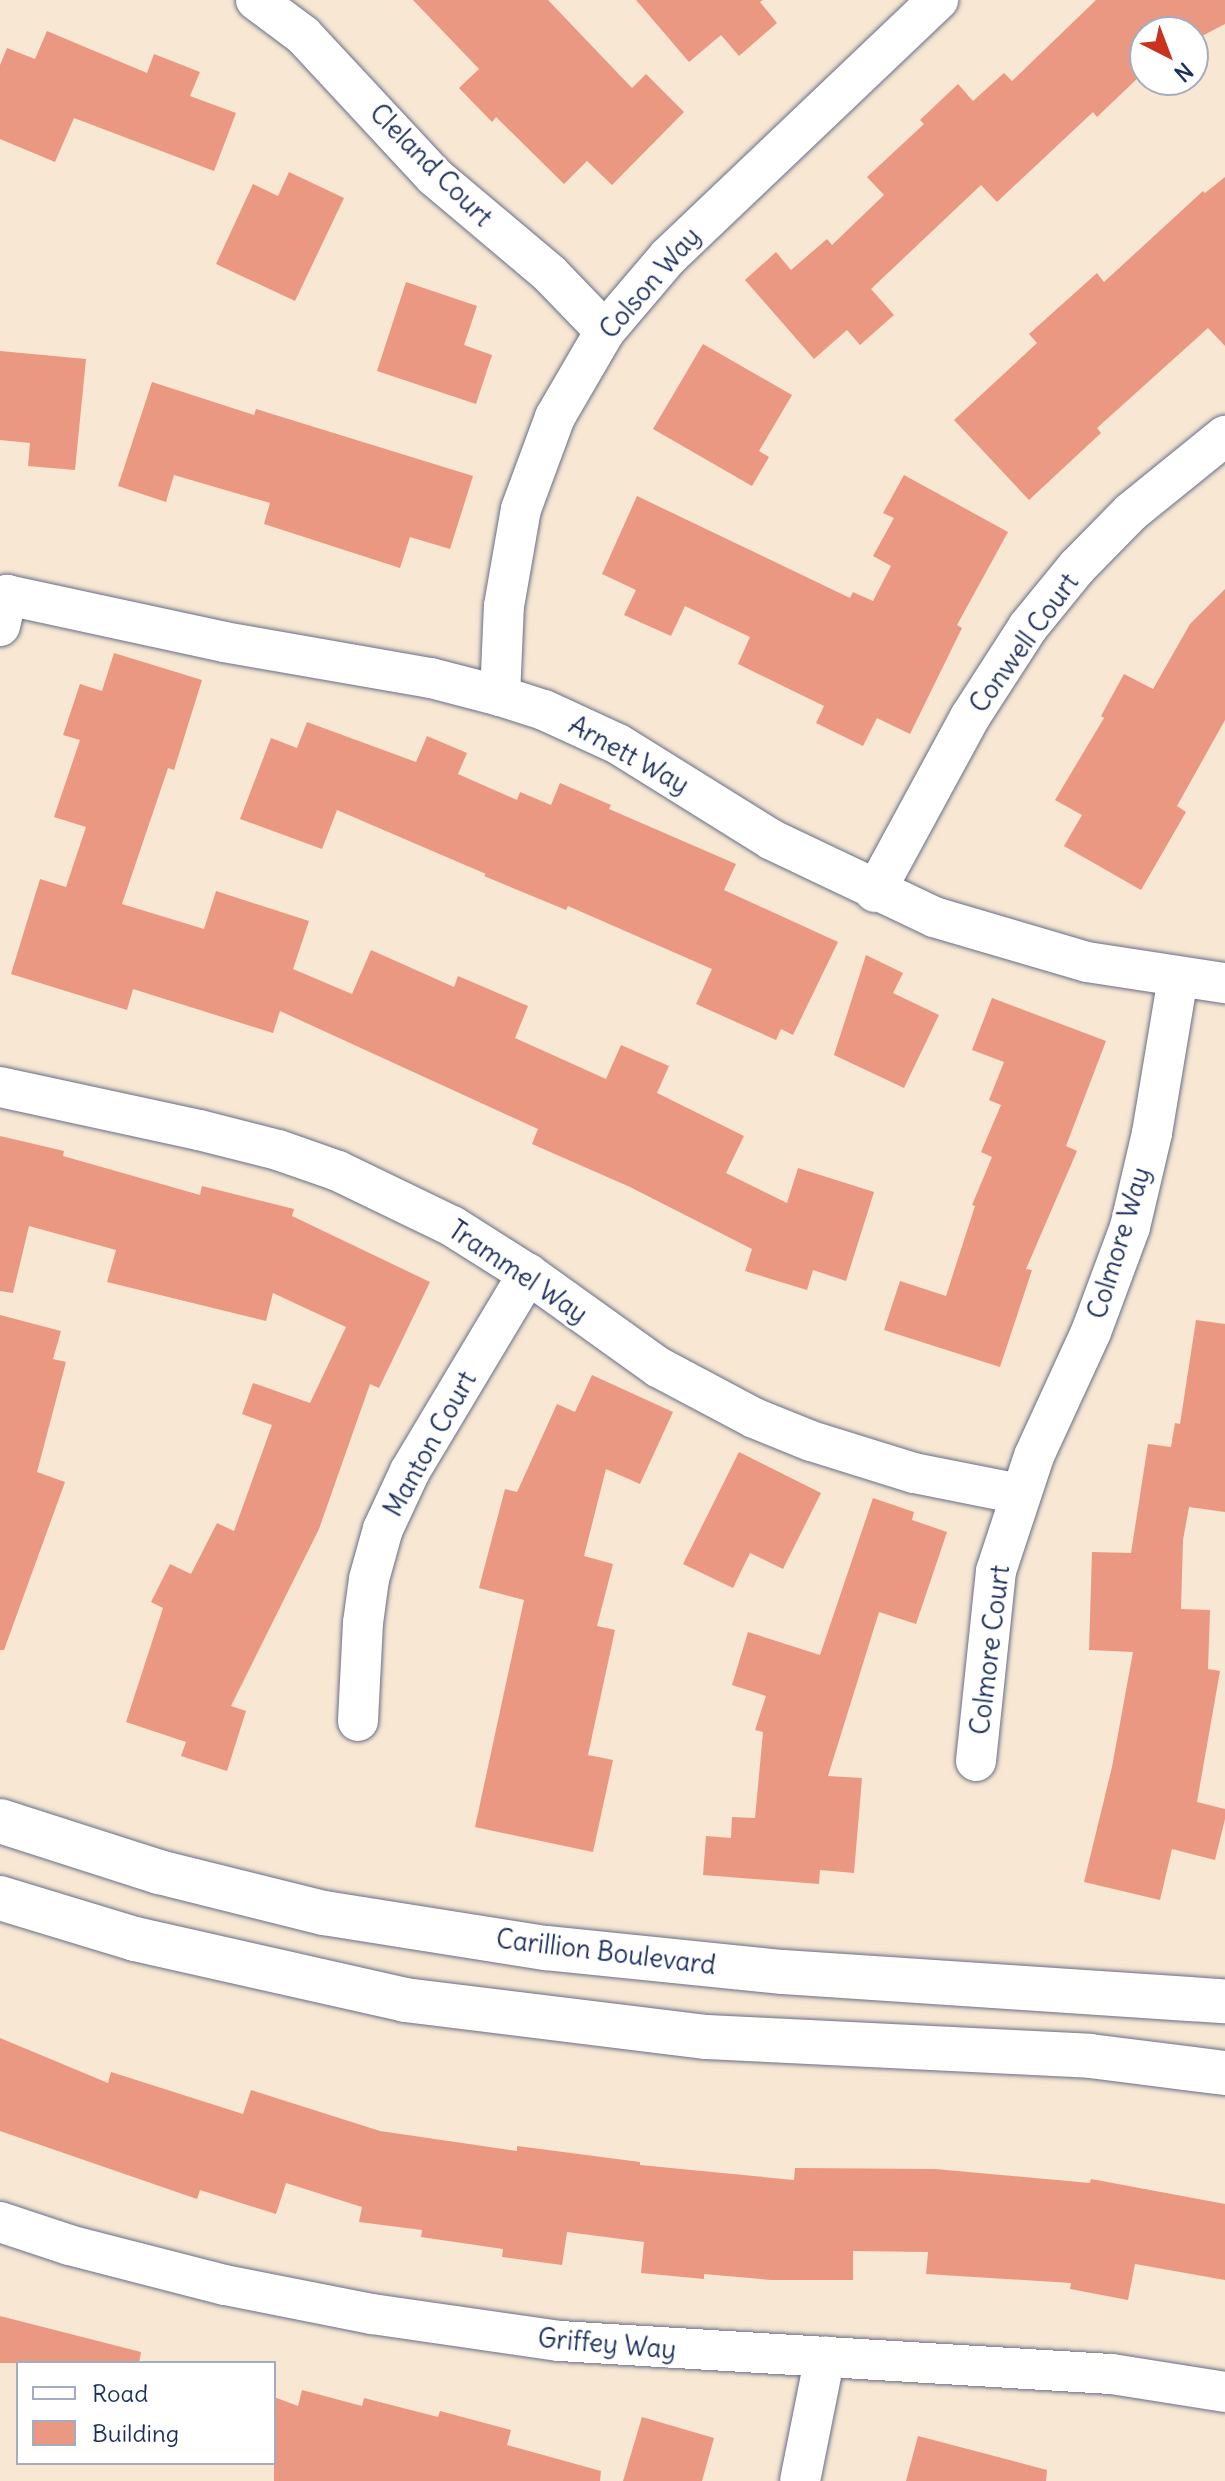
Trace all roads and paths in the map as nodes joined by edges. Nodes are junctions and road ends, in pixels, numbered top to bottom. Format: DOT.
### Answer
graph roads {
  1 [pos="256,0"];
  2 [pos="938,0"];
  3 [pos="605,331"];
  4 [pos="1225,436"];
  5 [pos="4,610"];
  6 [pos="500,696"];
  7 [pos="875,892"];
  8 [pos="1178,978"];
  9 [pos="1225,983"];
  10 [pos="0,1087"];
  11 [pos="528,1274"];
  12 [pos="1019,1494"];
  13 [pos="358,1721"];
  14 [pos="976,1761"];
  15 [pos="0,1821"];
  16 [pos="0,1898"];
  17 [pos="1225,2001"];
  18 [pos="1225,2073"];
  19 [pos="0,2222"];
  20 [pos="825,2356"];
  21 [pos="1225,2392"];
  22 [pos="800,2481"];
  1 -- 3 [label="street, Cleland Court"];
  2 -- 3 [label="street, Colson Way"];
  3 -- 6 [label="street, Colson Way"];
  4 -- 7 [label="street, Conwell Court"];
  5 -- 6 [label="street, Arnett Way"];
  6 -- 7 [label="street, Arnett Way"];
  7 -- 8 [label="street, Arnett Way"];
  8 -- 9 [label="street, Arnett Way"];
  8 -- 12 [label="street, Colmore Way"];
  10 -- 11 [label="street, Trammel Way"];
  11 -- 12 [label="street, Trammel Way"];
  11 -- 13 [label="street, Manton Court"];
  12 -- 14 [label="street, Colmore Court"];
  15 -- 17 [label="street, Carillion Boulevard"];
  16 -- 18 [label="street"];
  19 -- 20 [label="street, Griffey Way"];
  20 -- 21 [label="street, Griffey Way"];
  20 -- 22 [label="street"];
}
